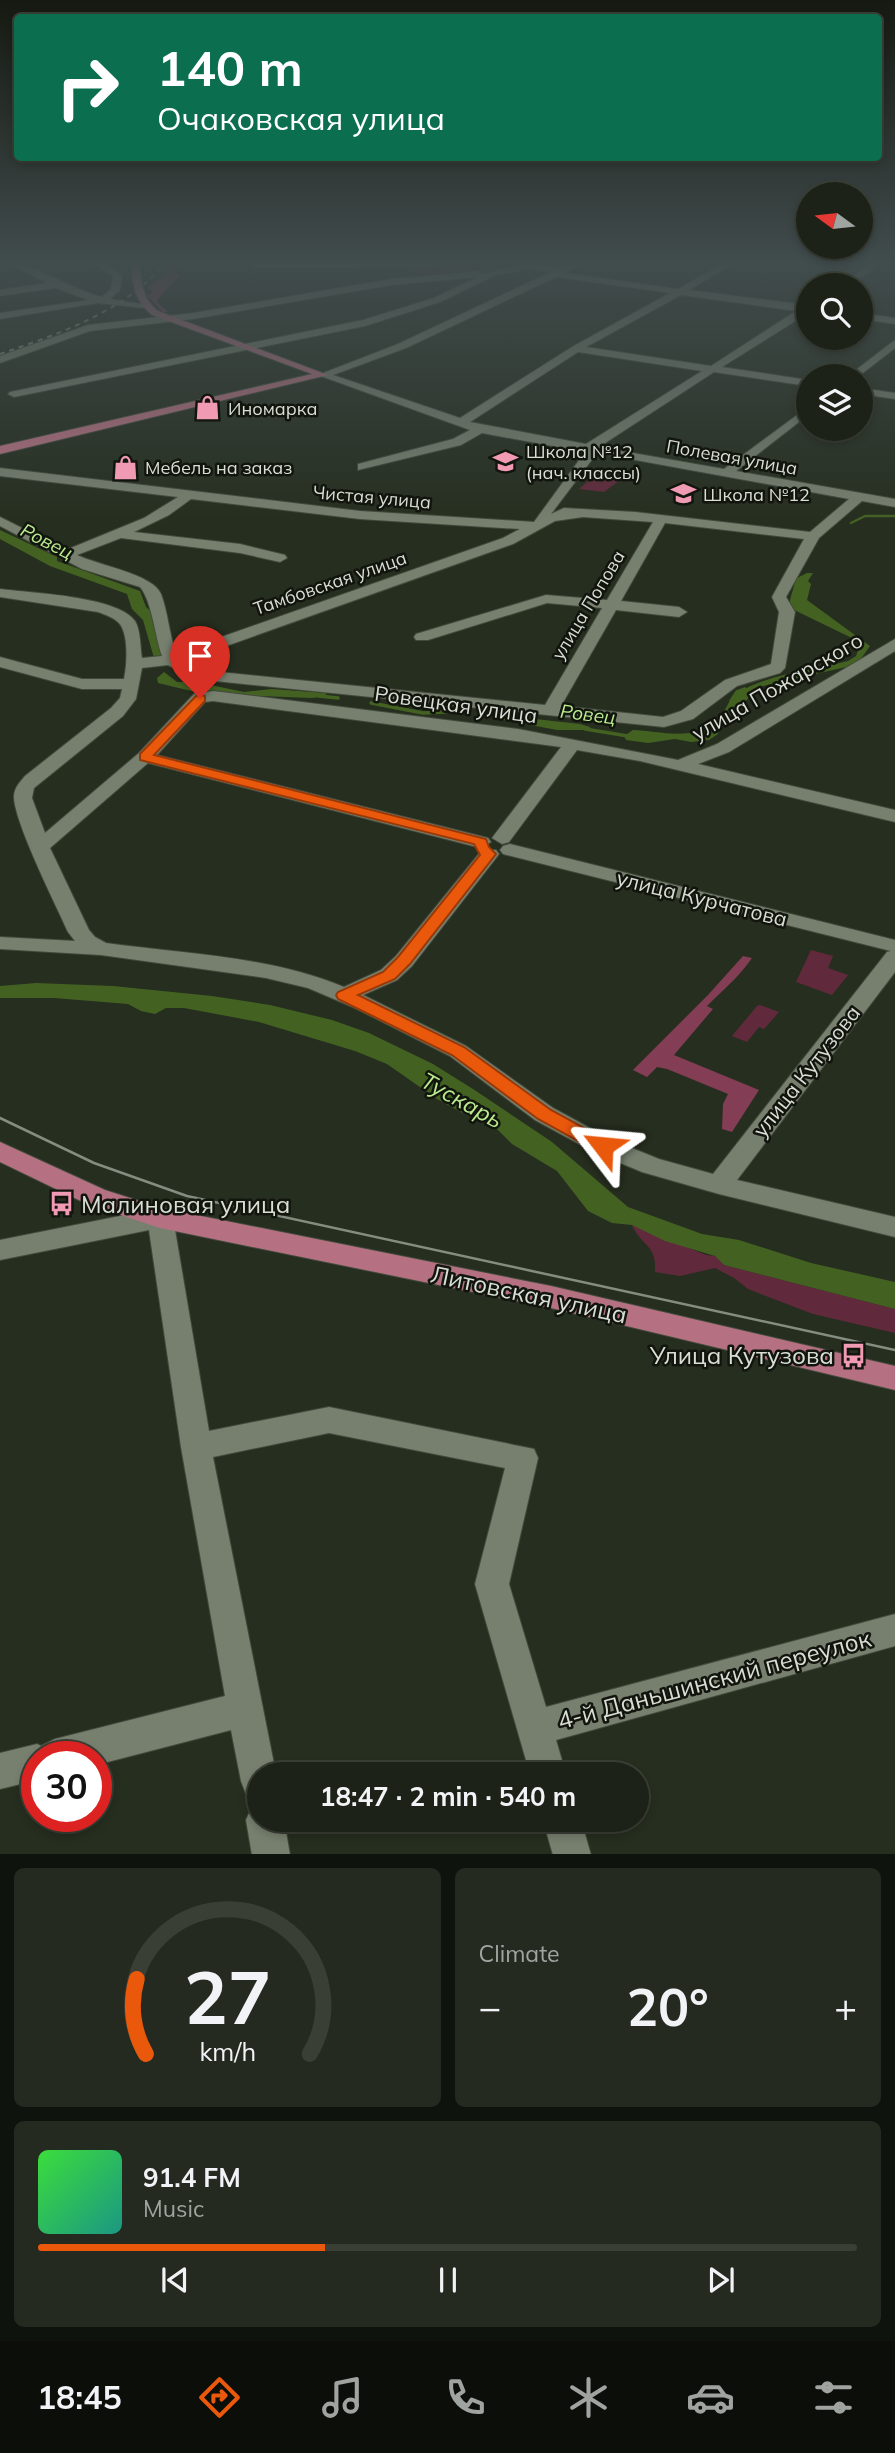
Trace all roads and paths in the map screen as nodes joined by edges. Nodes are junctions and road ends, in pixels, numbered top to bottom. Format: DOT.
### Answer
graph roads {
  1 [pos="576,349"];
  2 [pos="29,350"];
  3 [pos="235,350"];
  4 [pos="254,350"];
  5 [pos="392,350"];
  6 [pos="580,350"];
  7 [pos="744,350"];
  8 [pos="888,350"];
  9 [pos="0,360"];
  10 [pos="869,364"];
  11 [pos="713,369"];
  12 [pos="323,375"];
  13 [pos="796,381"];
  14 [pos="873,393"];
  15 [pos="15,394"];
  16 [pos="895,396"];
  17 [pos="796,420"];
  18 [pos="460,424"];
  19 [pos="480,429"];
  20 [pos="593,449"];
  21 [pos="0,450"];
  22 [pos="362,467"];
  23 [pos="0,472"];
  24 [pos="726,473"];
  25 [pos="895,489"];
  26 [pos="188,495"];
  27 [pos="859,497"];
  28 [pos="889,502"];
  29 [pos="549,511"];
  30 [pos="579,514"];
  31 [pos="661,519"];
  32 [pos="0,521"];
  33 [pos="534,527"];
  34 [pos="118,533"];
  35 [pos="813,536"];
  36 [pos="65,555"];
  37 [pos="280,558"];
  38 [pos="0,593"];
  39 [pos="613,605"];
  40 [pos="679,612"];
  41 [pos="422,637"];
  42 [pos="895,644"];
  43 [pos="172,660"];
  44 [pos="0,662"];
  45 [pos="135,664"];
  46 [pos="129,684"];
  47 [pos="439,701"];
  48 [pos="550,711"];
  49 [pos="603,717"];
  50 [pos="428,723"];
  51 [pos="572,744"];
  52 [pos="600,749"];
  53 [pos="145,757"];
  54 [pos="680,765"];
  55 [pos="895,816"];
  56 [pos="495,846"];
  57 [pos="40,847"];
  58 [pos="0,943"];
  59 [pos="895,946"];
  60 [pos="101,949"];
  61 [pos="895,957"];
  62 [pos="344,995"];
  63 [pos="0,1151"];
  64 [pos="719,1185"];
  65 [pos="160,1219"];
  66 [pos="895,1227"];
  67 [pos="0,1250"];
  68 [pos="895,1378"];
  69 [pos="196,1447"];
  70 [pos="895,1630"];
  71 [pos="247,1708"];
  72 [pos="534,1728"];
  73 [pos="112,1742"];
  74 [pos="256,1762"];
  75 [pos="544,1762"];
  76 [pos="21,1766"];
  77 [pos="0,1771"];
  78 [pos="267,1832"];
  79 [pos="566,1832"];
  80 [pos="271,1854"];
  81 [pos="572,1854"];
  1 -- 18 [label="street"];
  2 -- 9 [label="street"];
  3 -- 15 [label="street"];
  4 -- 12 [label="main road"];
  5 -- 12 [label="street"];
  6 -- 11 [label="street"];
  7 -- 11 [label="street"];
  8 -- 10 [label="street"];
  11 -- 13 [label="street"];
  11 -- 20 [label="street"];
  12 -- 18 [label="street"];
  12 -- 21 [label="main road"];
  14 -- 16 [label="street"];
  17 -- 24 [label="street"];
  18 -- 19 [label="street"];
  19 -- 20 [label="street, Полевая улица"];
  19 -- 22 [label="street"];
  20 -- 24 [label="street, Полевая улица"];
  20 -- 29 [label="street, Тамбовская улица"];
  23 -- 26 [label="street, Чистая улица"];
  24 -- 27 [label="street, Полевая улица"];
  25 -- 28 [label="street"];
  26 -- 33 [label="street, Чистая улица"];
  26 -- 34 [label="street"];
  27 -- 28 [label="street, Полевая улица"];
  27 -- 35 [label="street"];
  29 -- 30 [label="street, Тамбовская улица"];
  29 -- 33 [label="street, Тамбовская улица"];
  30 -- 31 [label="street, Тамбовская улица"];
  30 -- 33 [label="street, Тамбовская улица"];
  31 -- 35 [label="street, Тамбовская улица"];
  31 -- 39 [label="street, улица Попова"];
  32 -- 36 [label="street"];
  33 -- 43 [label="street, Тамбовская улица"];
  34 -- 36 [label="street"];
  34 -- 37 [label="street"];
  35 -- 49 [label="street, Ровецкая улица"];
  36 -- 43 [label="street"];
  38 -- 45 [label="street"];
  39 -- 40 [label="street"];
  39 -- 41 [label="street"];
  39 -- 48 [label="street, улица Попова"];
  42 -- 54 [label="street, улица Пожарского"];
  43 -- 45 [label="street, Тамбовская улица"];
  43 -- 47 [label="street, Ровецкая улица"];
  44 -- 46 [label="street"];
  45 -- 46 [label="street"];
  46 -- 57 [label="street"];
  47 -- 48 [label="street, Ровецкая улица"];
  47 -- 50 [label="street"];
  48 -- 49 [label="street, Ровецкая улица"];
  49 -- 52 [label="street"];
  50 -- 51 [label="street, Ровецкая улица"];
  50 -- 53 [label="street, Ровецкая улица"];
  51 -- 52 [label="street, Ровецкая улица"];
  51 -- 56 [label="street"];
  52 -- 54 [label="street, Ровецкая улица"];
  53 -- 56 [label="street, улица Курчатова"];
  53 -- 57 [label="street"];
  54 -- 55 [label="street, Ровецкая улица"];
  56 -- 59 [label="street, улица Курчатова"];
  56 -- 62 [label="street"];
  57 -- 60 [label="street"];
  58 -- 60 [label="street"];
  60 -- 62 [label="street"];
  61 -- 64 [label="street, улица Кутузова"];
  62 -- 64 [label="street"];
  63 -- 65 [label="main road, Литовская улица"];
  64 -- 66 [label="street"];
  65 -- 67 [label="street"];
  65 -- 68 [label="main road, Литовская улица"];
  65 -- 69 [label="street"];
  69 -- 71 [label="street"];
  69 -- 72 [label="street"];
  70 -- 72 [label="street, 4-й Даньшинский переулок"];
  71 -- 73 [label="street"];
  71 -- 74 [label="street"];
  72 -- 75 [label="street"];
  76 -- 77 [label="street"];
  78 -- 80 [label="street"];
  79 -- 81 [label="street"];
}
